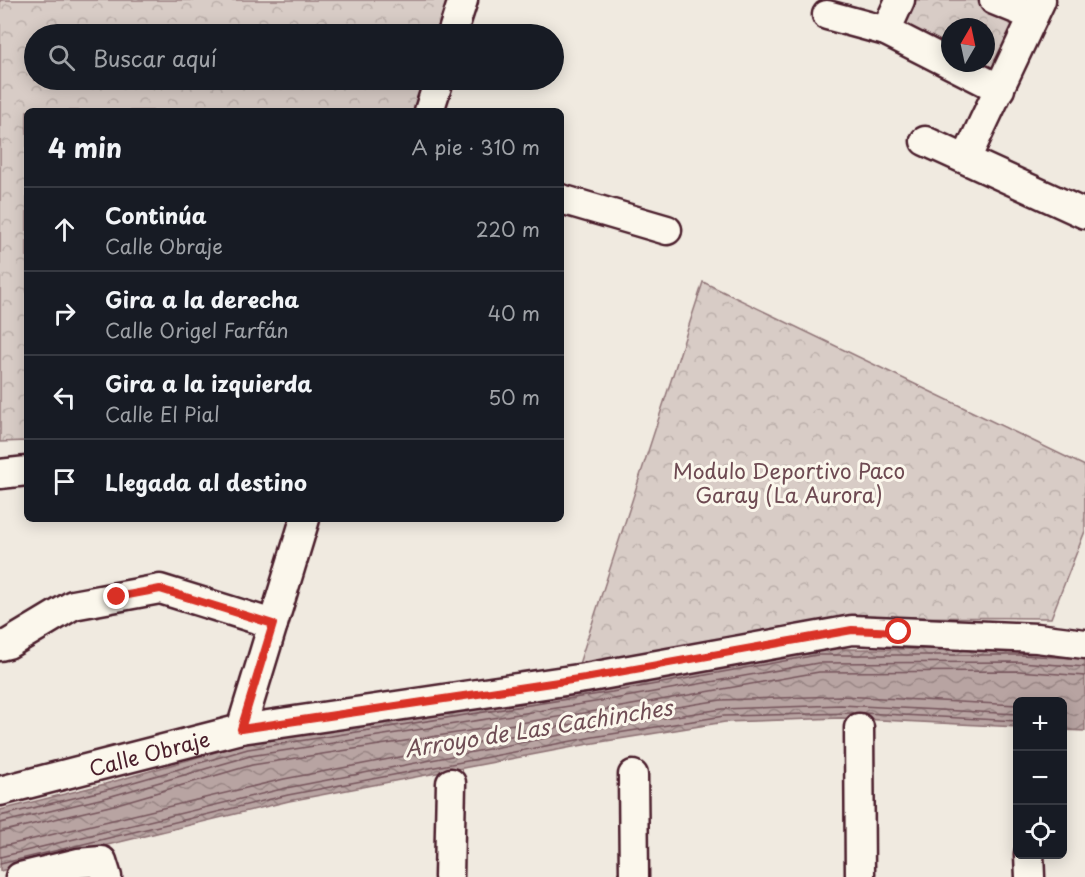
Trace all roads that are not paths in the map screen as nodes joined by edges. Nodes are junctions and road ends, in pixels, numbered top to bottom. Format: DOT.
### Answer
graph roads {
  1 [pos="463,0"];
  2 [pos="900,0"];
  3 [pos="994,0"];
  4 [pos="1037,8"];
  5 [pos="827,15"];
  6 [pos="455,24"];
  7 [pos="886,31"];
  8 [pos="1000,89"];
  9 [pos="436,90"];
  10 [pos="430,108"];
  11 [pos="925,141"];
  12 [pos="966,159"];
  13 [pos="564,201"];
  14 [pos="1085,213"];
  15 [pos="667,230"];
  16 [pos="24,471"];
  17 [pos="0,474"];
  18 [pos="305,522"];
  19 [pos="273,624"];
  20 [pos="1085,644"];
  21 [pos="0,646"];
  22 [pos="859,728"];
  23 [pos="241,729"];
  24 [pos="633,775"];
  25 [pos="451,783"];
  26 [pos="0,791"];
  27 [pos="1029,859"];
  28 [pos="20,877"];
  29 [pos="107,877"];
  30 [pos="449,877"];
  31 [pos="634,877"];
  32 [pos="860,877"];
  33 [pos="1030,877"];
  1 -- 6 [label="street"];
  2 -- 7 [label="street"];
  3 -- 4 [label="street"];
  4 -- 8 [label="street"];
  5 -- 7 [label="street"];
  7 -- 8 [label="street"];
  8 -- 12 [label="street"];
  9 -- 10 [label="street"];
  11 -- 12 [label="street"];
  12 -- 14 [label="street"];
  13 -- 15 [label="street"];
  16 -- 17 [label="street"];
  18 -- 19 [label="street"];
  19 -- 21 [label="street"];
  19 -- 23 [label="street"];
  20 -- 23 [label="street, Calle Obraje"];
  22 -- 32 [label="street"];
  23 -- 26 [label="street, Calle Obraje"];
  24 -- 31 [label="street"];
  25 -- 30 [label="street"];
  27 -- 33 [label="street"];
  28 -- 29 [label="street"];
}
